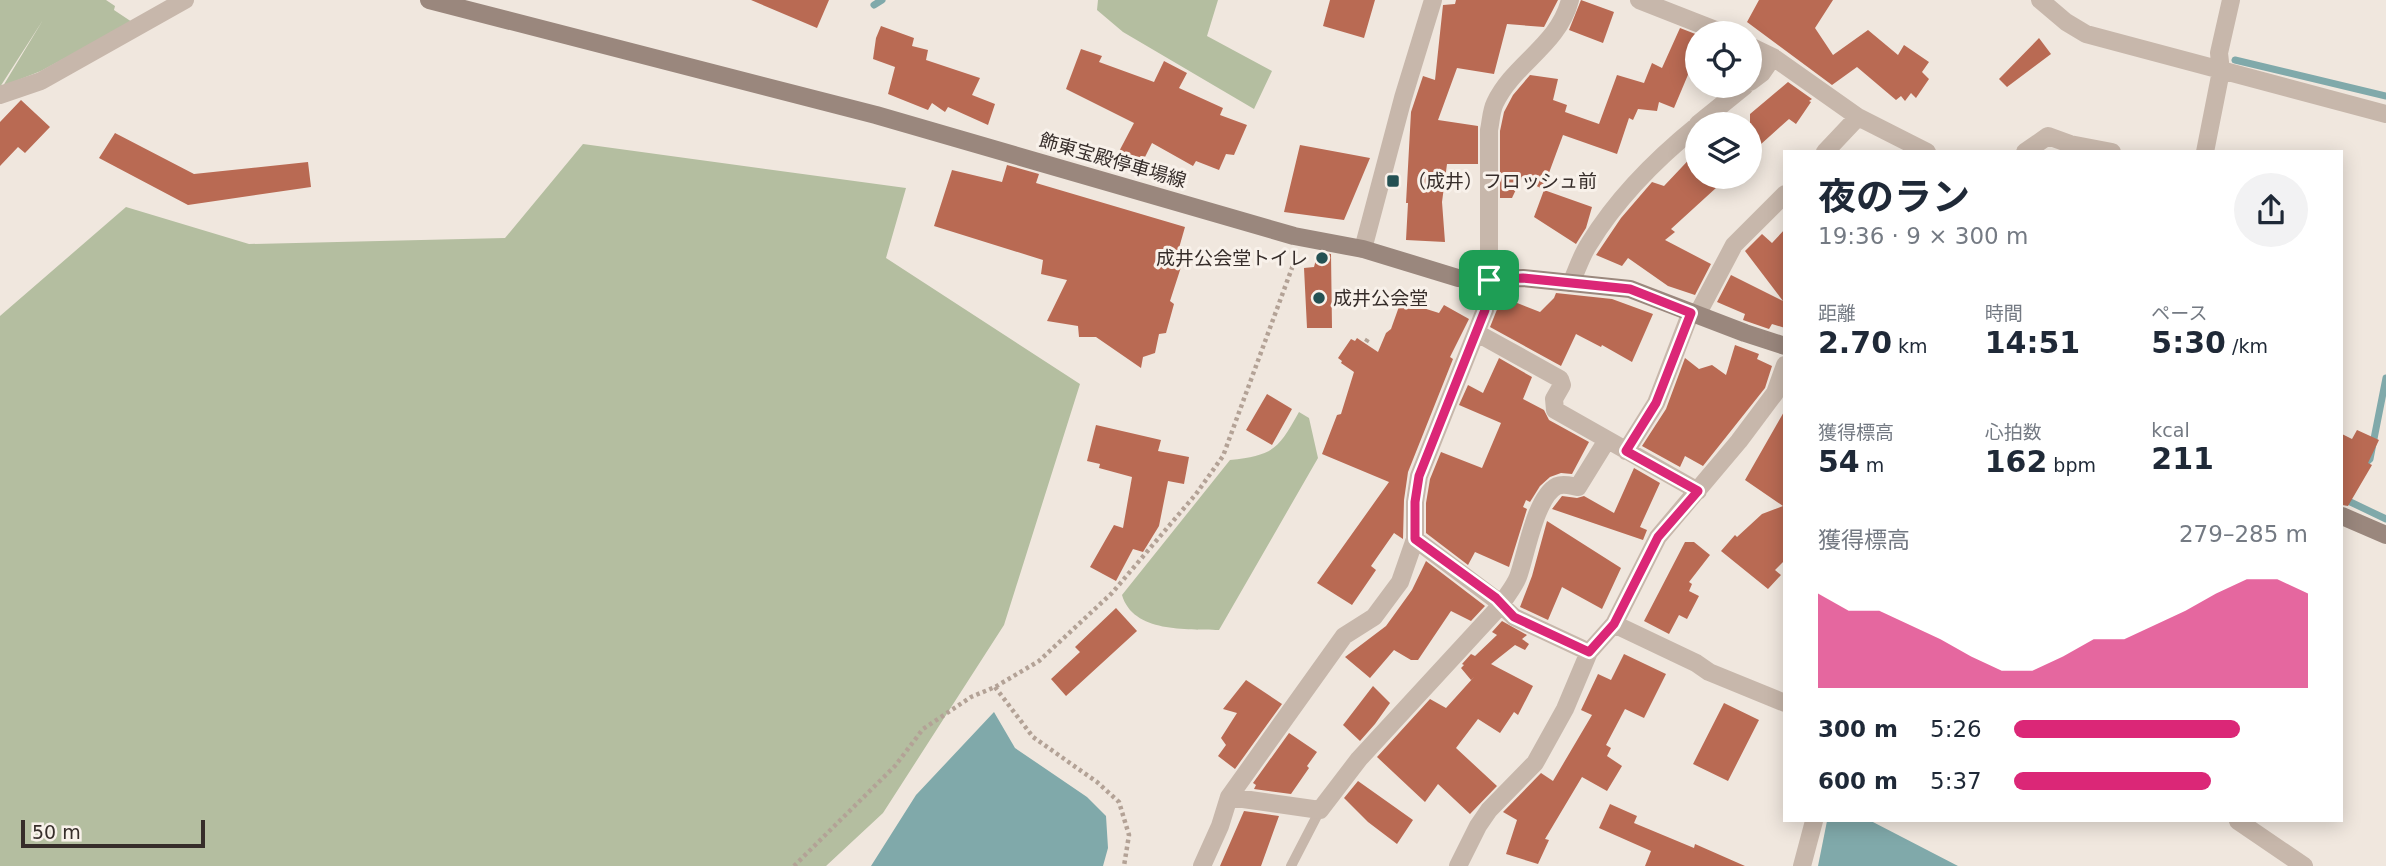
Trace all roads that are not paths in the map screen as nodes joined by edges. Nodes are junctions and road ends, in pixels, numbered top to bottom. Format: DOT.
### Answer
graph roads {
  1 [pos="185,0"];
  2 [pos="429,0"];
  3 [pos="1433,0"];
  4 [pos="1570,0"];
  5 [pos="1639,0"];
  6 [pos="2040,0"];
  7 [pos="2231,0"];
  8 [pos="1692,21"];
  9 [pos="1762,52"];
  10 [pos="1773,57"];
  11 [pos="2221,71"];
  12 [pos="1762,72"];
  13 [pos="0,95"];
  14 [pos="1731,98"];
  15 [pos="1714,112"];
  16 [pos="2386,114"];
  17 [pos="1858,117"];
  18 [pos="1685,135"];
  19 [pos="1827,150"];
  20 [pos="1923,150"];
  21 [pos="2028,150"];
  22 [pos="2102,150"];
  23 [pos="2205,150"];
  24 [pos="1783,196"];
  25 [pos="1363,249"];
  26 [pos="1489,280"];
  27 [pos="1571,283"];
  28 [pos="1694,314"];
  29 [pos="1477,332"];
  30 [pos="1783,345"];
  31 [pos="1783,370"];
  32 [pos="1607,440"];
  33 [pos="1626,451"];
  34 [pos="1698,491"];
  35 [pos="2343,516"];
  36 [pos="2386,535"];
  37 [pos="1415,539"];
  38 [pos="1501,606"];
  39 [pos="1614,624"];
  40 [pos="1589,652"];
  41 [pos="1783,702"];
  42 [pos="1229,797"];
  43 [pos="1320,810"];
  44 [pos="1814,822"];
  45 [pos="2239,822"];
  46 [pos="1202,866"];
  47 [pos="1291,866"];
  48 [pos="1458,866"];
  49 [pos="1801,866"];
  50 [pos="2304,866"];
  1 -- 13 [label="street"];
  2 -- 25 [label="main road, 飾東宝殿停車場線"];
  3 -- 25 [label="street"];
  4 -- 26 [label="street"];
  5 -- 8 [label="street"];
  6 -- 11 [label="street"];
  7 -- 11 [label="street"];
  9 -- 10 [label="street"];
  10 -- 12 [label="street"];
  10 -- 17 [label="street"];
  11 -- 16 [label="street"];
  11 -- 23 [label="street"];
  14 -- 15 [label="street"];
  17 -- 19 [label="street"];
  17 -- 20 [label="street"];
  18 -- 27 [label="street"];
  21 -- 22 [label="street"];
  24 -- 28 [label="street"];
  25 -- 26 [label="main road, 飾東宝殿停車場線"];
  26 -- 27 [label="main road, 飾東宝殿停車場線"];
  26 -- 29 [label="street"];
  27 -- 28 [label="main road, 飾東宝殿停車場線"];
  28 -- 30 [label="main road, 飾東宝殿停車場線"];
  28 -- 33 [label="street"];
  29 -- 32 [label="street"];
  29 -- 37 [label="street"];
  31 -- 34 [label="street"];
  32 -- 33 [label="street"];
  32 -- 38 [label="street"];
  33 -- 34 [label="street"];
  34 -- 39 [label="street"];
  35 -- 36 [label="main road"];
  37 -- 38 [label="street"];
  37 -- 42 [label="street"];
  38 -- 40 [label="street"];
  38 -- 43 [label="street"];
  39 -- 40 [label="street"];
  39 -- 41 [label="street"];
  40 -- 48 [label="street"];
  42 -- 43 [label="street"];
  42 -- 46 [label="street"];
  43 -- 47 [label="lane"];
  44 -- 49 [label="street"];
  45 -- 50 [label="street"];
}
